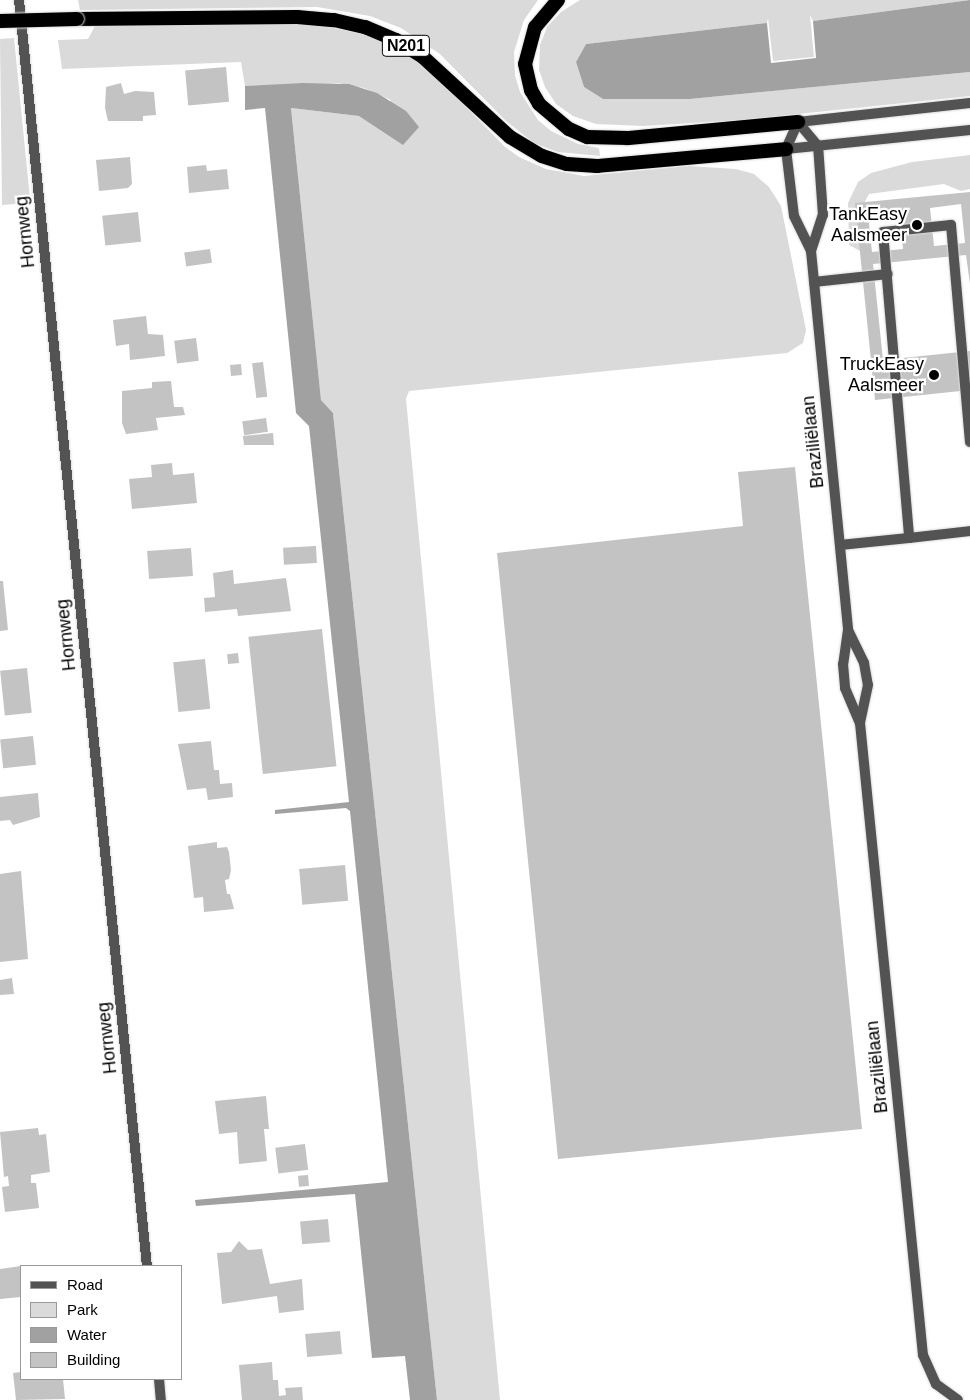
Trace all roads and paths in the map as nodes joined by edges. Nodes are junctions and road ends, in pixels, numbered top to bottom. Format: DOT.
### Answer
graph roads {
  1 [pos="19,0"];
  2 [pos="558,0"];
  3 [pos="0,22"];
  4 [pos="970,103"];
  5 [pos="798,122"];
  6 [pos="970,130"];
  7 [pos="818,146"];
  8 [pos="786,149"];
  9 [pos="811,251"];
  10 [pos="888,274"];
  11 [pos="814,282"];
  12 [pos="970,442"];
  13 [pos="970,531"];
  14 [pos="909,538"];
  15 [pos="840,546"];
  16 [pos="848,630"];
  17 [pos="860,723"];
  18 [pos="147,1265"];
  19 [pos="159,1380"];
  20 [pos="954,1399"];
  21 [pos="161,1400"];
  1 -- 18 [label="street, Hornweg"];
  2 -- 5 [label="highway"];
  3 -- 8 [label="highway, N201, bridge"];
  4 -- 5 [label="street"];
  5 -- 7 [label="street"];
  5 -- 8 [label="street"];
  6 -- 7 [label="street"];
  7 -- 8 [label="street"];
  7 -- 9 [label="street, Braziliëlaan"];
  8 -- 9 [label="street, Braziliëlaan"];
  9 -- 11 [label="street, Braziliëlaan"];
  10 -- 11 [label="street"];
  10 -- 12 [label="street"];
  10 -- 14 [label="street"];
  11 -- 15 [label="street, Braziliëlaan"];
  13 -- 14 [label="street"];
  14 -- 15 [label="street"];
  15 -- 16 [label="street, Braziliëlaan"];
  16 -- 17 [label="street, Braziliëlaan"];
  16 -- 17 [label="street, Braziliëlaan"];
  17 -- 20 [label="street, Braziliëlaan"];
  19 -- 21 [label="street"];
}
